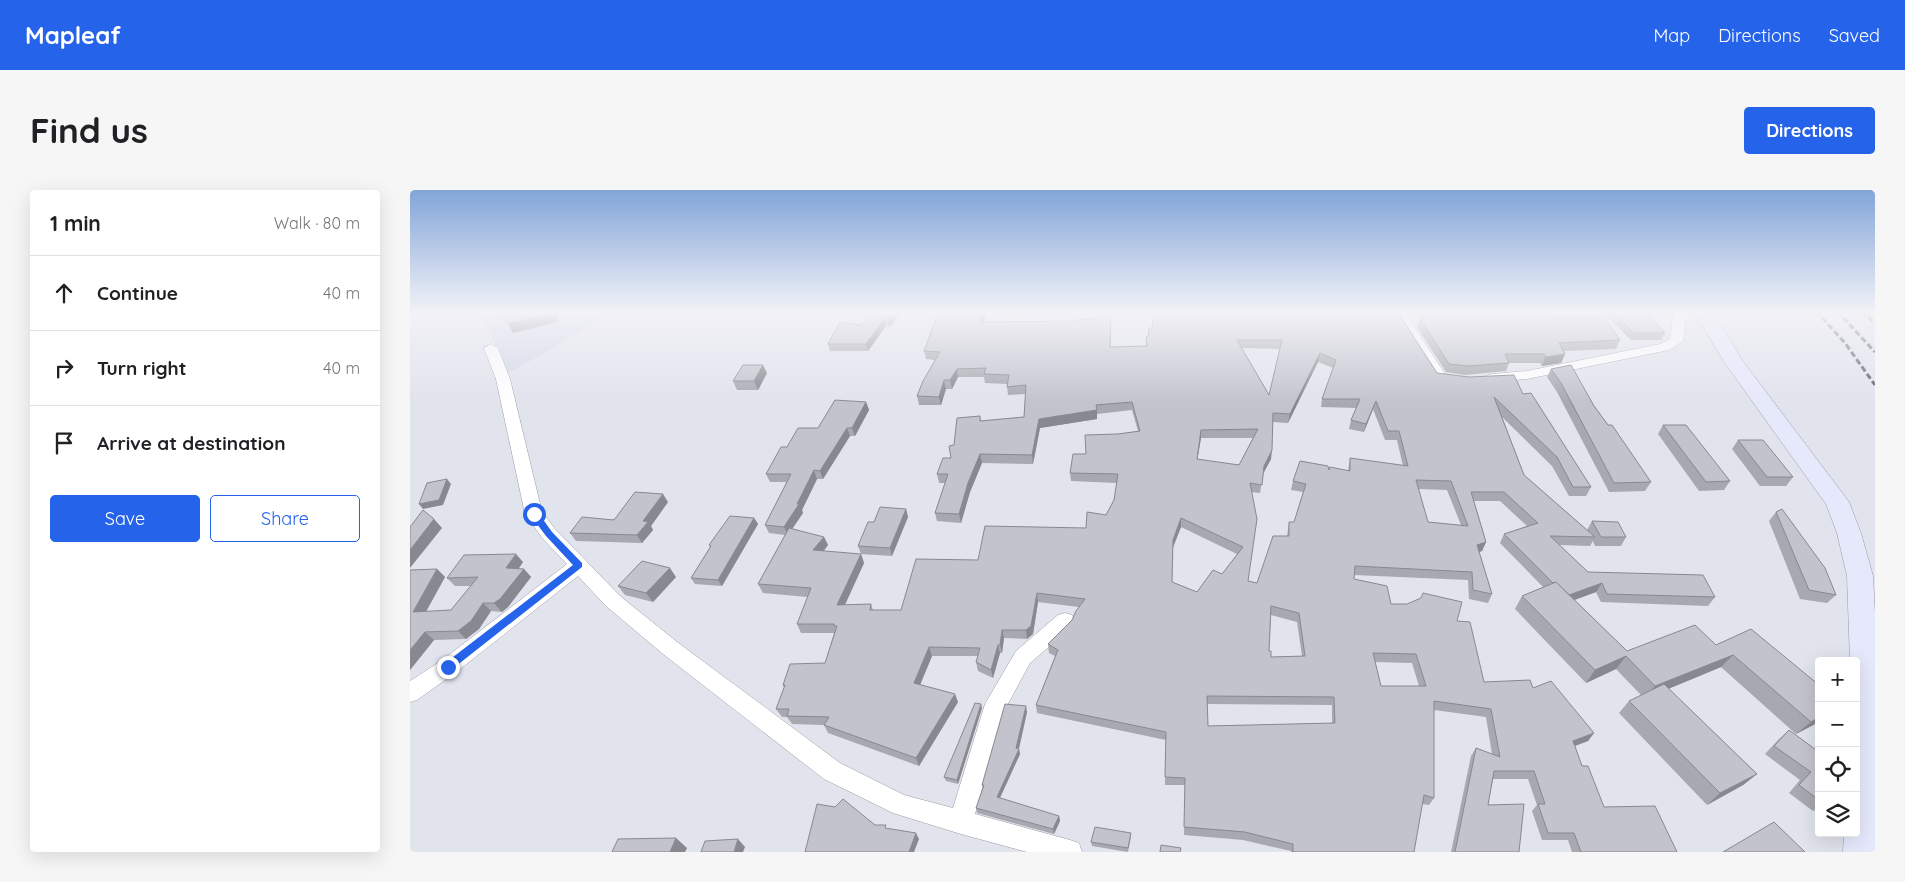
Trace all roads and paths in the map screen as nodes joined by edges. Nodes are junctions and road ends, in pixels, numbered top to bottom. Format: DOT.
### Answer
graph roads {
  1 [pos="1417,342"];
  2 [pos="1674,342"];
  3 [pos="1722,342"];
  4 [pos="491,348"];
  5 [pos="579,565"];
  6 [pos="1065,621"];
  7 [pos="410,693"];
  8 [pos="961,822"];
  9 [pos="1070,852"];
  10 [pos="1860,852"];
  1 -- 2 [label="street"];
  3 -- 10 [label="street"];
  4 -- 5 [label="street"];
  5 -- 7 [label="street"];
  5 -- 8 [label="street"];
  6 -- 8 [label="street"];
  8 -- 9 [label="street"];
}
